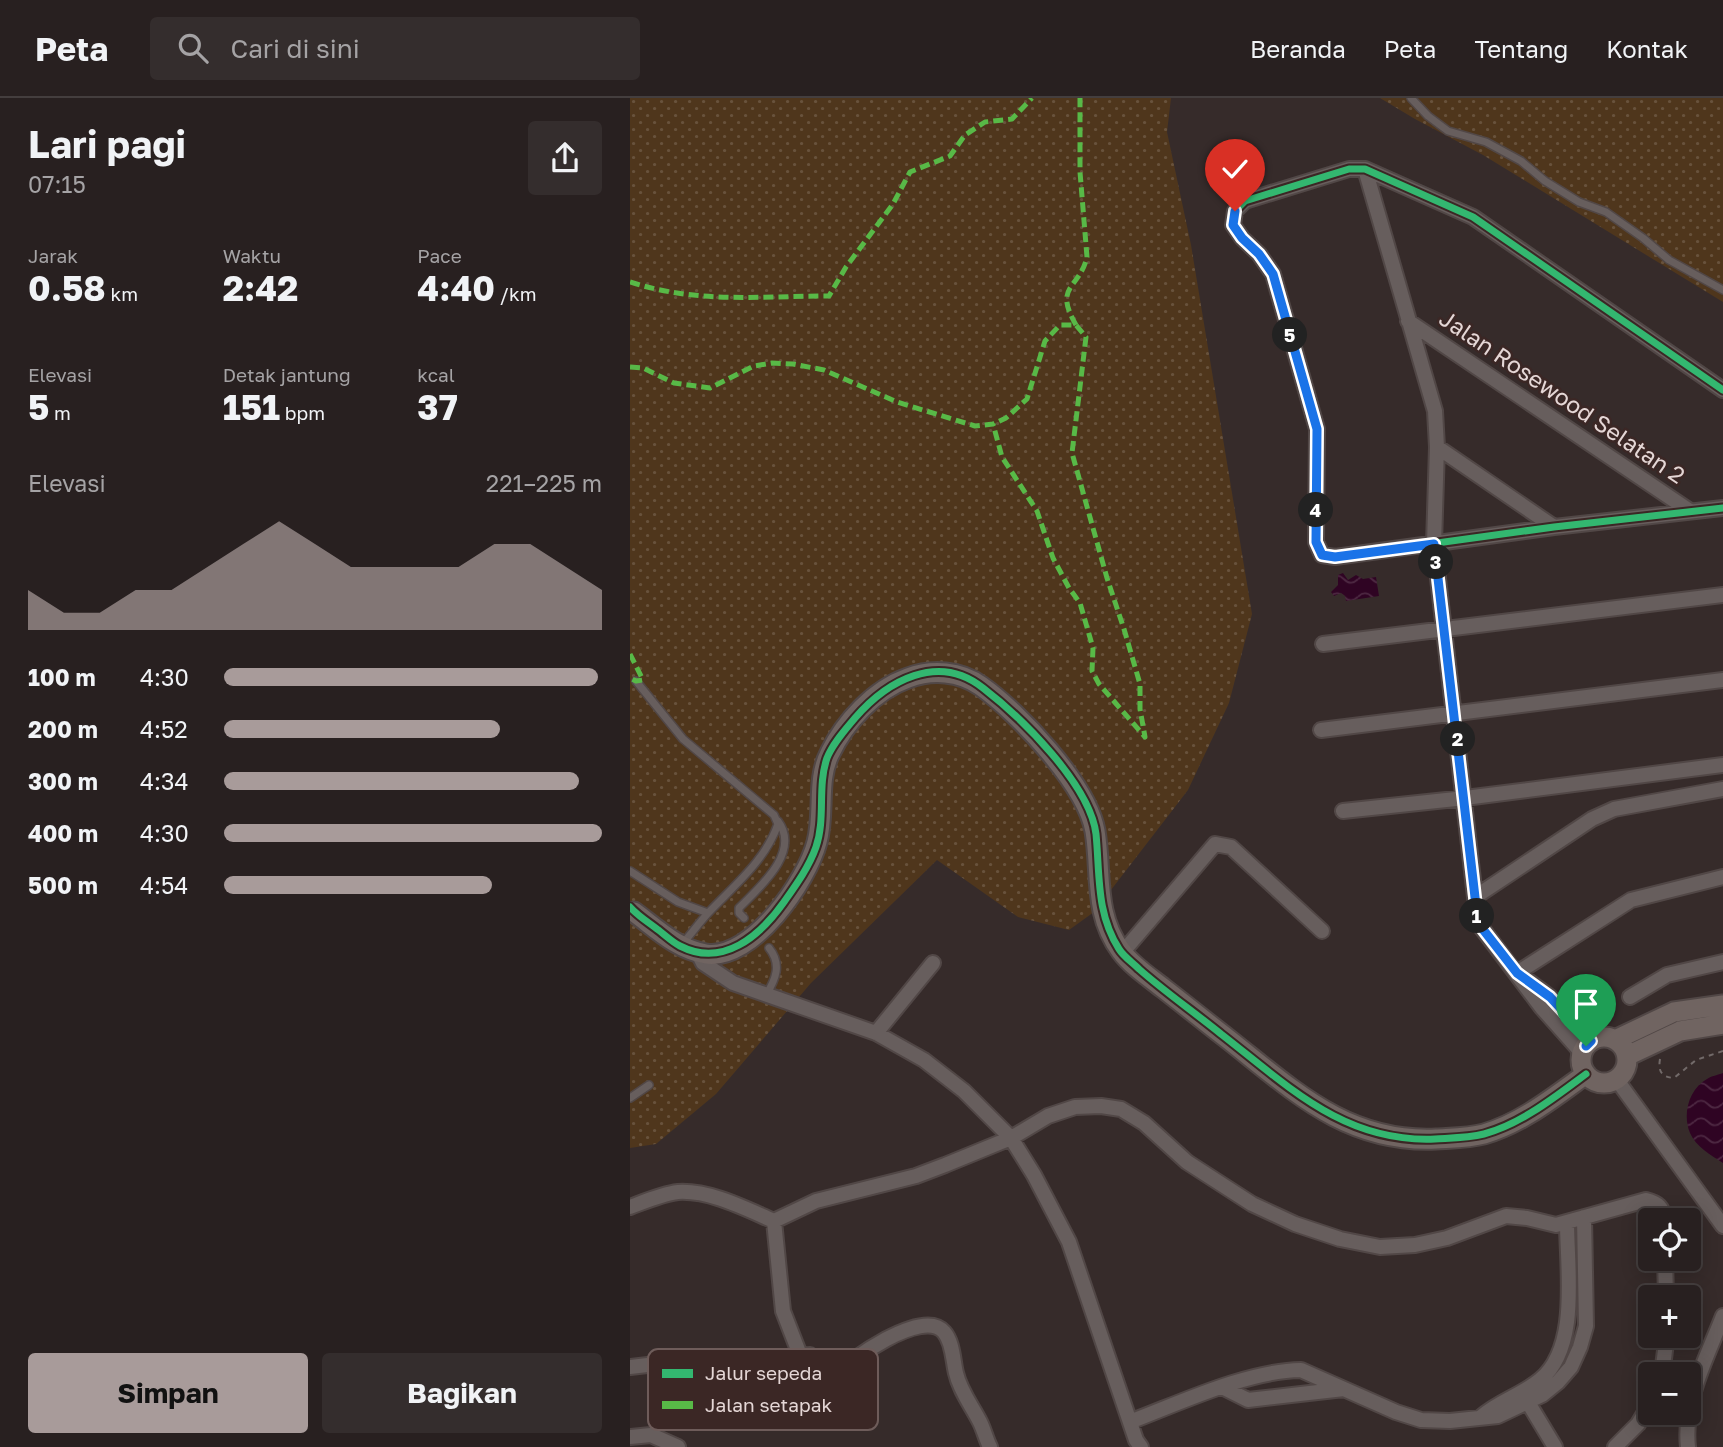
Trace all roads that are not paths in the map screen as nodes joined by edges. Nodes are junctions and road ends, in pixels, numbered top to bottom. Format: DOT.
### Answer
graph roads {
  1 [pos="1411,98"];
  2 [pos="1366,169"];
  3 [pos="1723,290"];
  4 [pos="1408,321"];
  5 [pos="1723,390"];
  6 [pos="1437,447"];
  7 [pos="1723,508"];
  8 [pos="1690,511"];
  9 [pos="1554,527"];
  10 [pos="1434,544"];
  11 [pos="1723,594"];
  12 [pos="1445,629"];
  13 [pos="1323,644"];
  14 [pos="1723,680"];
  15 [pos="636,681"];
  16 [pos="1455,713"];
  17 [pos="1321,730"];
  18 [pos="1723,765"];
  19 [pos="1723,789"];
  20 [pos="1465,798"];
  21 [pos="1342,811"];
  22 [pos="774,815"];
  23 [pos="630,871"];
  24 [pos="1723,877"];
  25 [pos="1475,897"];
  26 [pos="708,913"];
  27 [pos="631,914"];
  28 [pos="744,918"];
  29 [pos="1322,931"];
  30 [pos="689,948"];
  31 [pos="769,948"];
  32 [pos="1122,953"];
  33 [pos="1723,961"];
  34 [pos="933,963"];
  35 [pos="1517,973"];
  36 [pos="766,995"];
  37 [pos="1630,997"];
  38 [pos="1723,1005"];
  39 [pos="1723,1024"];
  40 [pos="876,1033"];
  41 [pos="1615,1040"];
  42 [pos="1586,1047"];
  43 [pos="1628,1056"];
  44 [pos="1586,1074"];
  45 [pos="1617,1080"];
  46 [pos="649,1085"];
  47 [pos="630,1098"];
  48 [pos="1011,1138"];
  49 [pos="630,1207"];
  50 [pos="1660,1208"];
  51 [pos="1584,1217"];
  52 [pos="774,1222"];
  53 [pos="1567,1222"];
  54 [pos="1723,1226"];
  55 [pos="1723,1316"];
  56 [pos="798,1349"];
  57 [pos="871,1349"];
  58 [pos="648,1365"];
  59 [pos="630,1367"];
  60 [pos="1222,1387"];
  61 [pos="1345,1389"];
  62 [pos="1525,1396"];
  63 [pos="1132,1421"];
  64 [pos="1638,1424"];
  65 [pos="630,1437"];
  66 [pos="678,1447"];
  67 [pos="990,1447"];
  68 [pos="1141,1447"];
  69 [pos="1555,1447"];
  70 [pos="1615,1447"];
  71 [pos="1688,1447"];
  1 -- 3 [label="lane"];
  2 -- 4 [label="street"];
  2 -- 5 [label="street"];
  2 -- 10 [label="street"];
  4 -- 6 [label="street"];
  4 -- 8 [label="street, Jalan Rosewood Selatan 2"];
  6 -- 9 [label="street"];
  6 -- 10 [label="street"];
  7 -- 8 [label="street"];
  8 -- 9 [label="street"];
  9 -- 10 [label="street"];
  10 -- 12 [label="street"];
  11 -- 12 [label="street"];
  12 -- 13 [label="street"];
  12 -- 16 [label="street"];
  14 -- 16 [label="street"];
  15 -- 22 [label="lane"];
  16 -- 17 [label="street"];
  16 -- 20 [label="street"];
  18 -- 20 [label="street"];
  19 -- 25 [label="street"];
  20 -- 21 [label="street"];
  20 -- 25 [label="street"];
  22 -- 26 [label="lane"];
  22 -- 28 [label="lane"];
  23 -- 26 [label="lane"];
  24 -- 35 [label="street"];
  25 -- 35 [label="street"];
  26 -- 30 [label="lane"];
  27 -- 30 [label="street"];
  29 -- 32 [label="street"];
  30 -- 32 [label="street"];
  30 -- 36 [label="street"];
  31 -- 36 [label="lane"];
  32 -- 44 [label="street"];
  33 -- 37 [label="street"];
  34 -- 40 [label="street"];
  35 -- 42 [label="street"];
  36 -- 40 [label="street"];
  38 -- 41 [label="street"];
  39 -- 43 [label="street"];
  40 -- 48 [label="street"];
  41 -- 42 [label="street"];
  41 -- 43 [label="street"];
  42 -- 44 [label="street"];
  43 -- 45 [label="street"];
  44 -- 45 [label="street"];
  45 -- 54 [label="street"];
  46 -- 47 [label="lane"];
  48 -- 52 [label="street"];
  48 -- 53 [label="street"];
  48 -- 63 [label="street"];
  49 -- 52 [label="street"];
  50 -- 51 [label="street"];
  51 -- 53 [label="street"];
  51 -- 62 [label="street"];
  52 -- 56 [label="street"];
  53 -- 62 [label="street"];
  55 -- 71 [label="street"];
  57 -- 67 [label="street"];
  58 -- 59 [label="street"];
  60 -- 61 [label="street"];
  60 -- 61 [label="street"];
  60 -- 63 [label="street"];
  61 -- 62 [label="street"];
  62 -- 69 [label="street"];
  63 -- 68 [label="street"];
  64 -- 70 [label="street"];
  65 -- 66 [label="street"];
}
